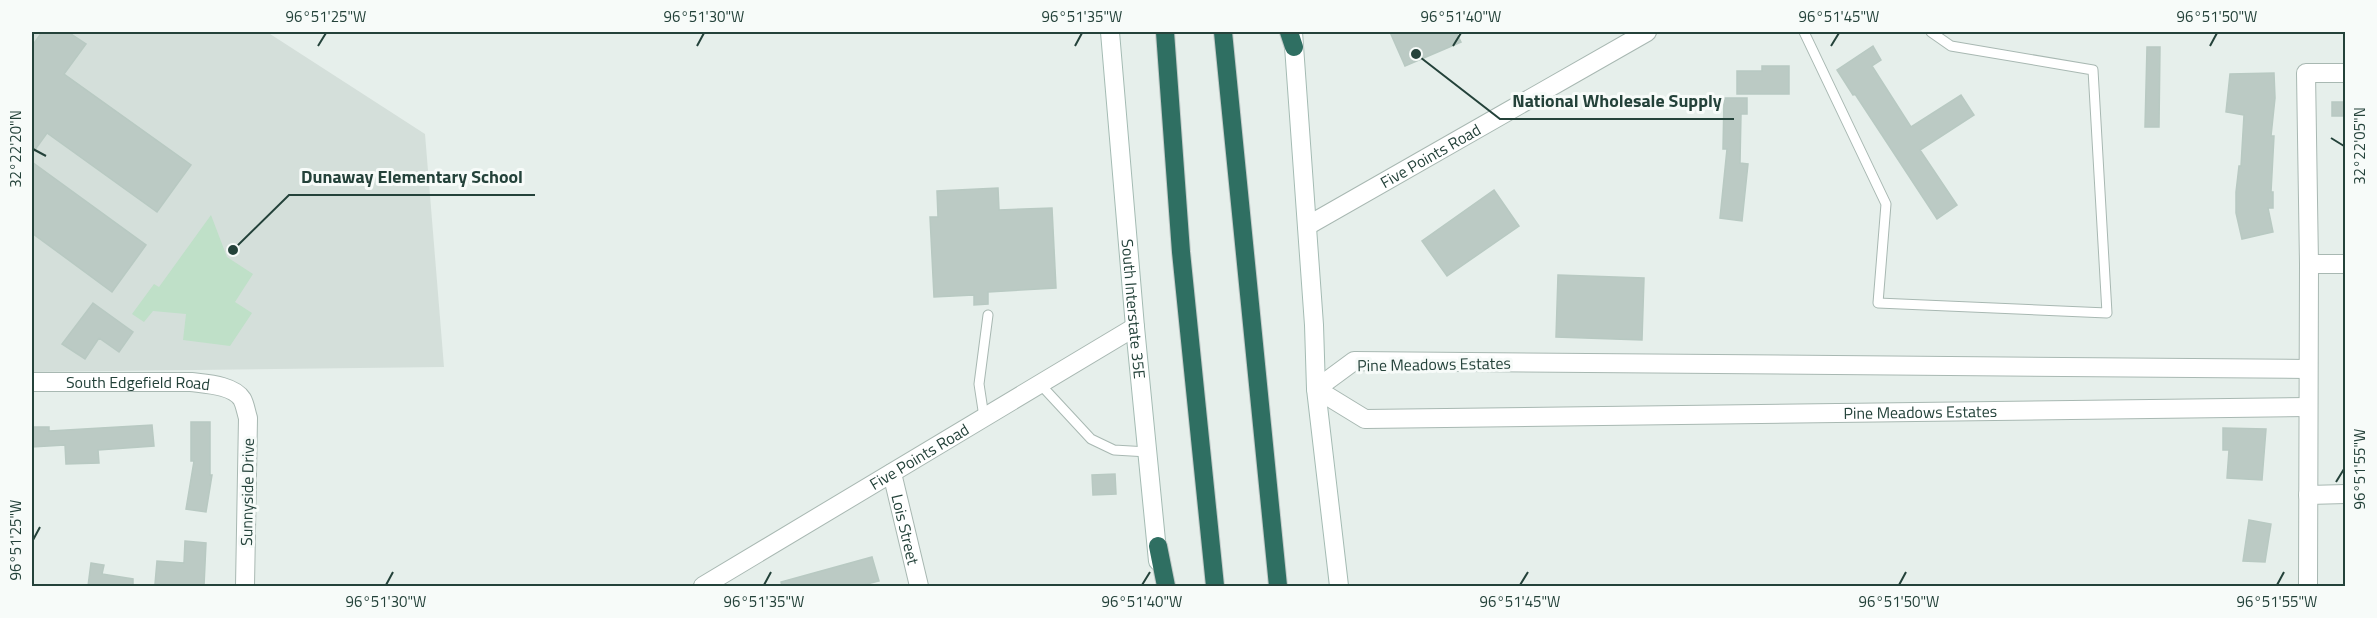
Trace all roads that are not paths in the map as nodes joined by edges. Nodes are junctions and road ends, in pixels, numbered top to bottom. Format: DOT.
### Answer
graph roads {
  1 [pos="1110,32"];
  2 [pos="1165,32"];
  3 [pos="1223,32"];
  4 [pos="1647,32"];
  5 [pos="1804,32"];
  6 [pos="1931,32"];
  7 [pos="1292,37"];
  8 [pos="2346,73"];
  9 [pos="1307,226"];
  10 [pos="2309,264"];
  11 [pos="2346,264"];
  12 [pos="988,315"];
  13 [pos="1135,327"];
  14 [pos="2308,369"];
  15 [pos="32,382"];
  16 [pos="1040,384"];
  17 [pos="1316,389"];
  18 [pos="241,398"];
  19 [pos="2308,407"];
  20 [pos="984,417"];
  21 [pos="1148,452"];
  22 [pos="892,474"];
  23 [pos="2346,494"];
  24 [pos="2308,495"];
  25 [pos="1158,546"];
  26 [pos="245,586"];
  27 [pos="704,586"];
  28 [pos="919,586"];
  29 [pos="1158,586"];
  30 [pos="1166,586"];
  31 [pos="1215,586"];
  32 [pos="1278,586"];
  33 [pos="1339,586"];
  34 [pos="2308,586"];
  1 -- 13 [label="street, South Interstate 35E"];
  2 -- 31 [label="highway"];
  3 -- 32 [label="highway"];
  4 -- 9 [label="street, Five Points Road"];
  5 -- 6 [label="lane"];
  7 -- 9 [label="street"];
  8 -- 10 [label="street"];
  9 -- 17 [label="street"];
  10 -- 11 [label="street"];
  10 -- 14 [label="street"];
  12 -- 20 [label="lane"];
  13 -- 16 [label="street, Five Points Road"];
  13 -- 21 [label="street, South Interstate 35E"];
  14 -- 17 [label="street, Pine Meadows Estates"];
  14 -- 19 [label="street"];
  15 -- 18 [label="street, South Edgefield Road"];
  16 -- 20 [label="street, Five Points Road"];
  16 -- 21 [label="lane"];
  17 -- 19 [label="street, Pine Meadows Estates"];
  17 -- 33 [label="street"];
  18 -- 26 [label="street, Sunnyside Drive"];
  19 -- 24 [label="street"];
  20 -- 22 [label="street, Five Points Road"];
  21 -- 25 [label="street, South Interstate 35E"];
  22 -- 27 [label="street, Five Points Road"];
  22 -- 28 [label="street, Lois Street"];
  23 -- 24 [label="street"];
  24 -- 34 [label="street"];
  25 -- 29 [label="street, South Interstate 35E"];
  25 -- 30 [label="highway"];
}
